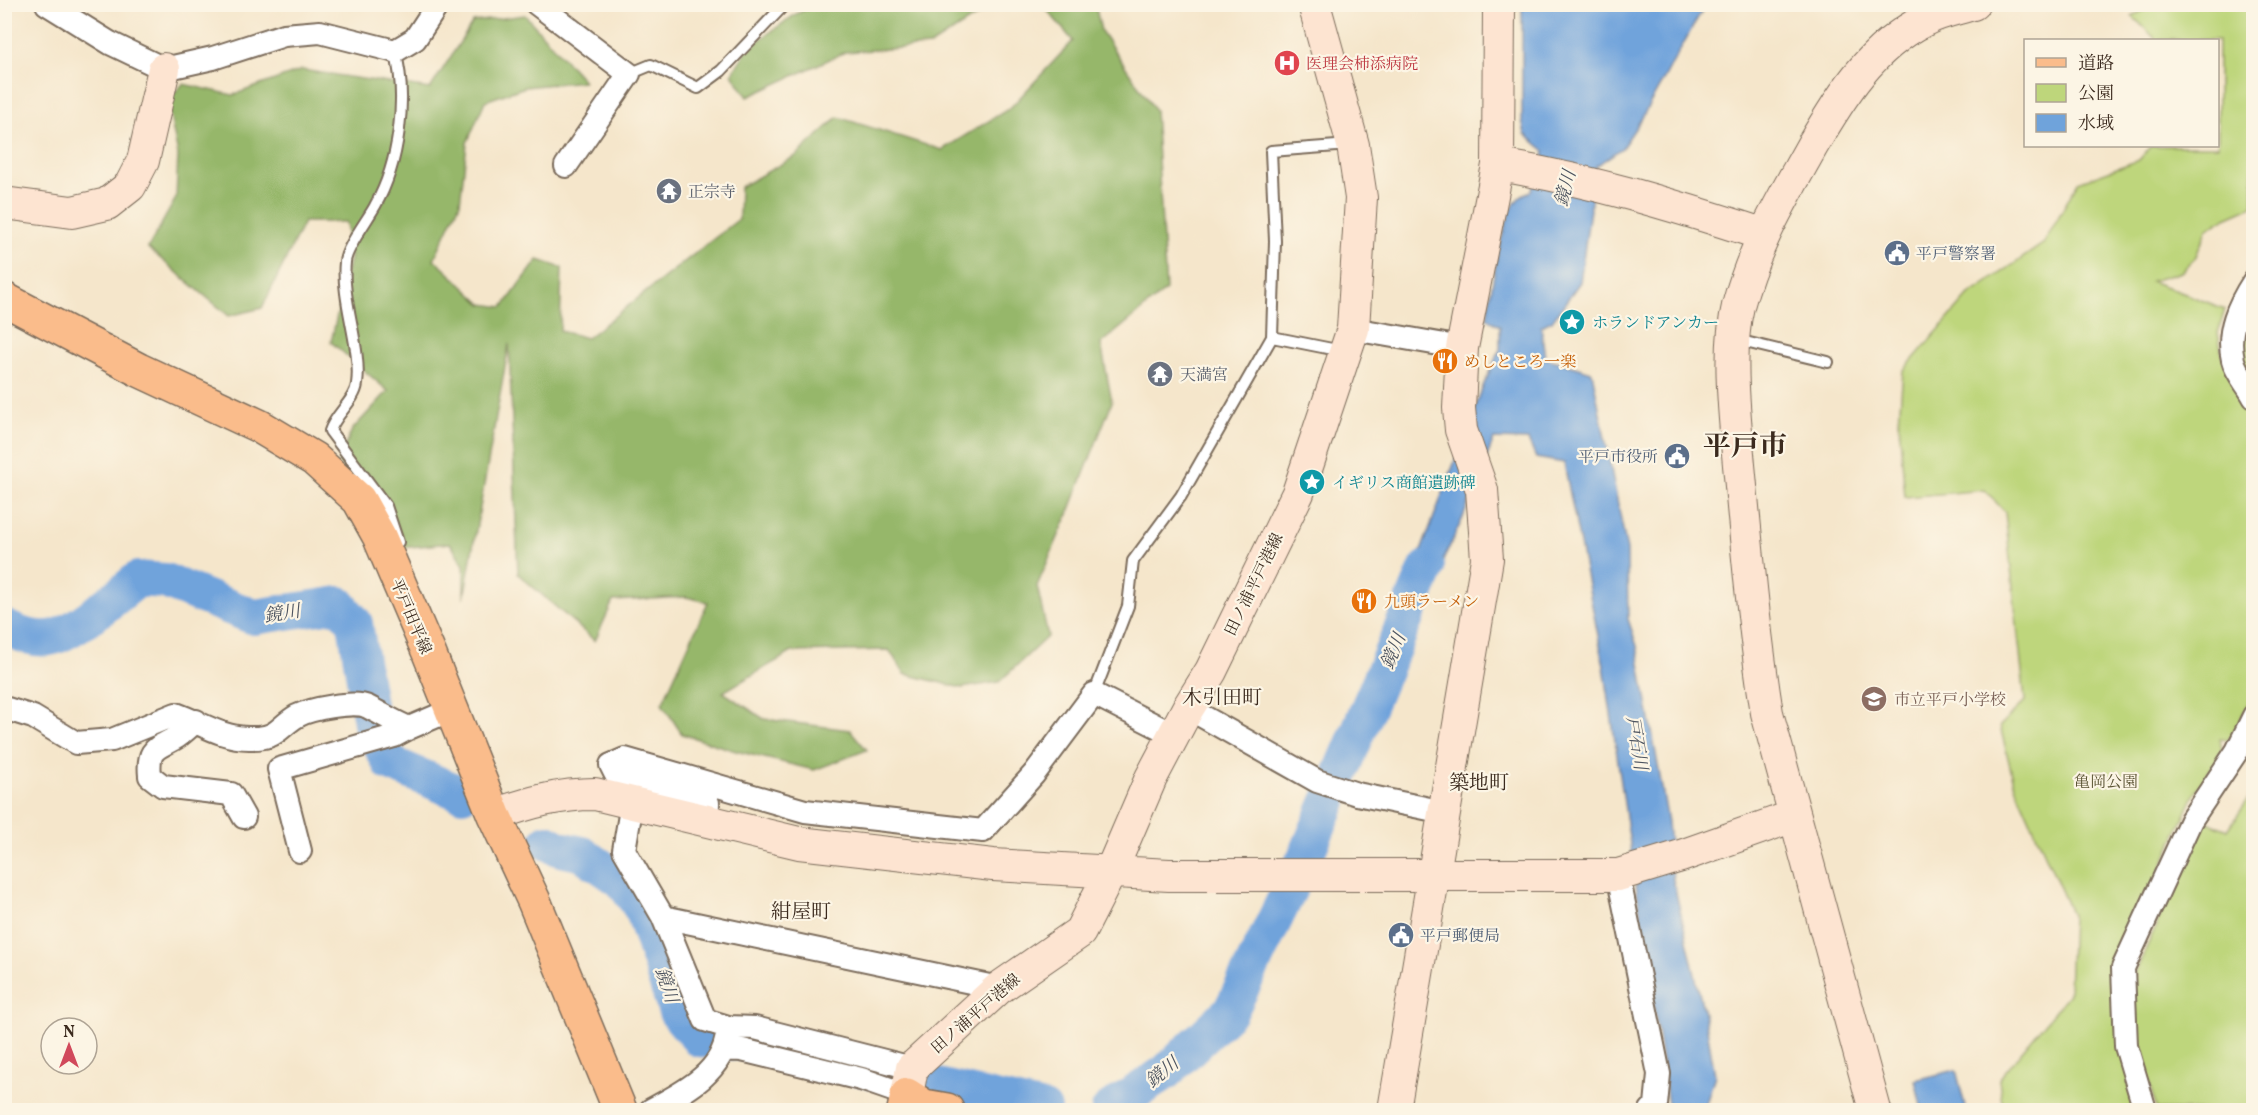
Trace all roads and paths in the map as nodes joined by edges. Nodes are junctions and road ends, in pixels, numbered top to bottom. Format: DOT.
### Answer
graph roads {
  1 [pos="46,4"];
  2 [pos="438,4"];
  3 [pos="537,4"];
  4 [pos="785,4"];
  5 [pos="1314,4"];
  6 [pos="1499,4"];
  7 [pos="1973,4"];
  8 [pos="395,51"];
  9 [pos="164,69"];
  10 [pos="629,74"];
  11 [pos="1353,145"];
  12 [pos="1498,165"];
  13 [pos="566,166"];
  14 [pos="4,203"];
  15 [pos="1762,234"];
  16 [pos="2253,281"];
  17 [pos="4,299"];
  18 [pos="1272,337"];
  19 [pos="1350,340"];
  20 [pos="1734,340"];
  21 [pos="1462,348"];
  22 [pos="1828,362"];
  23 [pos="2253,397"];
  24 [pos="402,568"];
  25 [pos="1094,694"];
  26 [pos="4,708"];
  27 [pos="1188,708"];
  28 [pos="451,710"];
  29 [pos="2253,716"];
  30 [pos="196,721"];
  31 [pos="396,728"];
  32 [pos="1173,735"];
  33 [pos="632,803"];
  34 [pos="1444,812"];
  35 [pos="494,815"];
  36 [pos="1794,816"];
  37 [pos="244,817"];
  38 [pos="707,823"];
  39 [pos="300,851"];
  40 [pos="1112,871"];
  41 [pos="1618,874"];
  42 [pos="1435,875"];
  43 [pos="663,917"];
  44 [pos="999,988"];
  45 [pos="727,1036"];
  46 [pos="908,1087"];
  47 [pos="615,1109"];
  48 [pos="651,1110"];
  49 [pos="947,1110"];
  50 [pos="1394,1110"];
  51 [pos="1651,1110"];
  52 [pos="1875,1110"];
  53 [pos="2145,1110"];
  1 -- 9 [label="street"];
  2 -- 8 [label="street"];
  3 -- 10 [label="street"];
  4 -- 10 [label="lane"];
  5 -- 11 [label="street, 田ノ浦平戸港線"];
  6 -- 12 [label="street"];
  7 -- 15 [label="street"];
  8 -- 9 [label="street"];
  8 -- 24 [label="lane"];
  9 -- 14 [label="street"];
  10 -- 13 [label="street"];
  11 -- 18 [label="lane"];
  11 -- 19 [label="street, 田ノ浦平戸港線"];
  12 -- 15 [label="street"];
  12 -- 21 [label="street"];
  15 -- 20 [label="street"];
  16 -- 23 [label="street"];
  17 -- 24 [label="main road, 平戸田平線"];
  18 -- 19 [label="lane"];
  18 -- 25 [label="lane"];
  19 -- 21 [label="street"];
  19 -- 27 [label="street, 田ノ浦平戸港線"];
  20 -- 22 [label="lane"];
  20 -- 36 [label="street"];
  21 -- 34 [label="street"];
  24 -- 28 [label="main road, 平戸田平線"];
  25 -- 32 [label="street"];
  25 -- 38 [label="street"];
  26 -- 30 [label="street"];
  27 -- 32 [label="street, 田ノ浦平戸港線"];
  27 -- 34 [label="street"];
  28 -- 31 [label="street"];
  28 -- 35 [label="main road, 平戸田平線"];
  29 -- 53 [label="street"];
  30 -- 31 [label="street"];
  30 -- 37 [label="street"];
  31 -- 39 [label="street"];
  32 -- 40 [label="street, 田ノ浦平戸港線"];
  33 -- 35 [label="street"];
  33 -- 38 [label="street"];
  33 -- 43 [label="street"];
  34 -- 42 [label="street"];
  35 -- 47 [label="main road, 平戸田平線"];
  36 -- 41 [label="street"];
  36 -- 52 [label="street"];
  38 -- 40 [label="street"];
  40 -- 42 [label="street"];
  40 -- 44 [label="street, 田ノ浦平戸港線"];
  41 -- 42 [label="street"];
  41 -- 51 [label="street"];
  42 -- 50 [label="street"];
  43 -- 44 [label="street"];
  43 -- 45 [label="street"];
  44 -- 46 [label="street, 田ノ浦平戸港線"];
  45 -- 46 [label="street"];
  45 -- 48 [label="street"];
  46 -- 49 [label="main road"];
}
